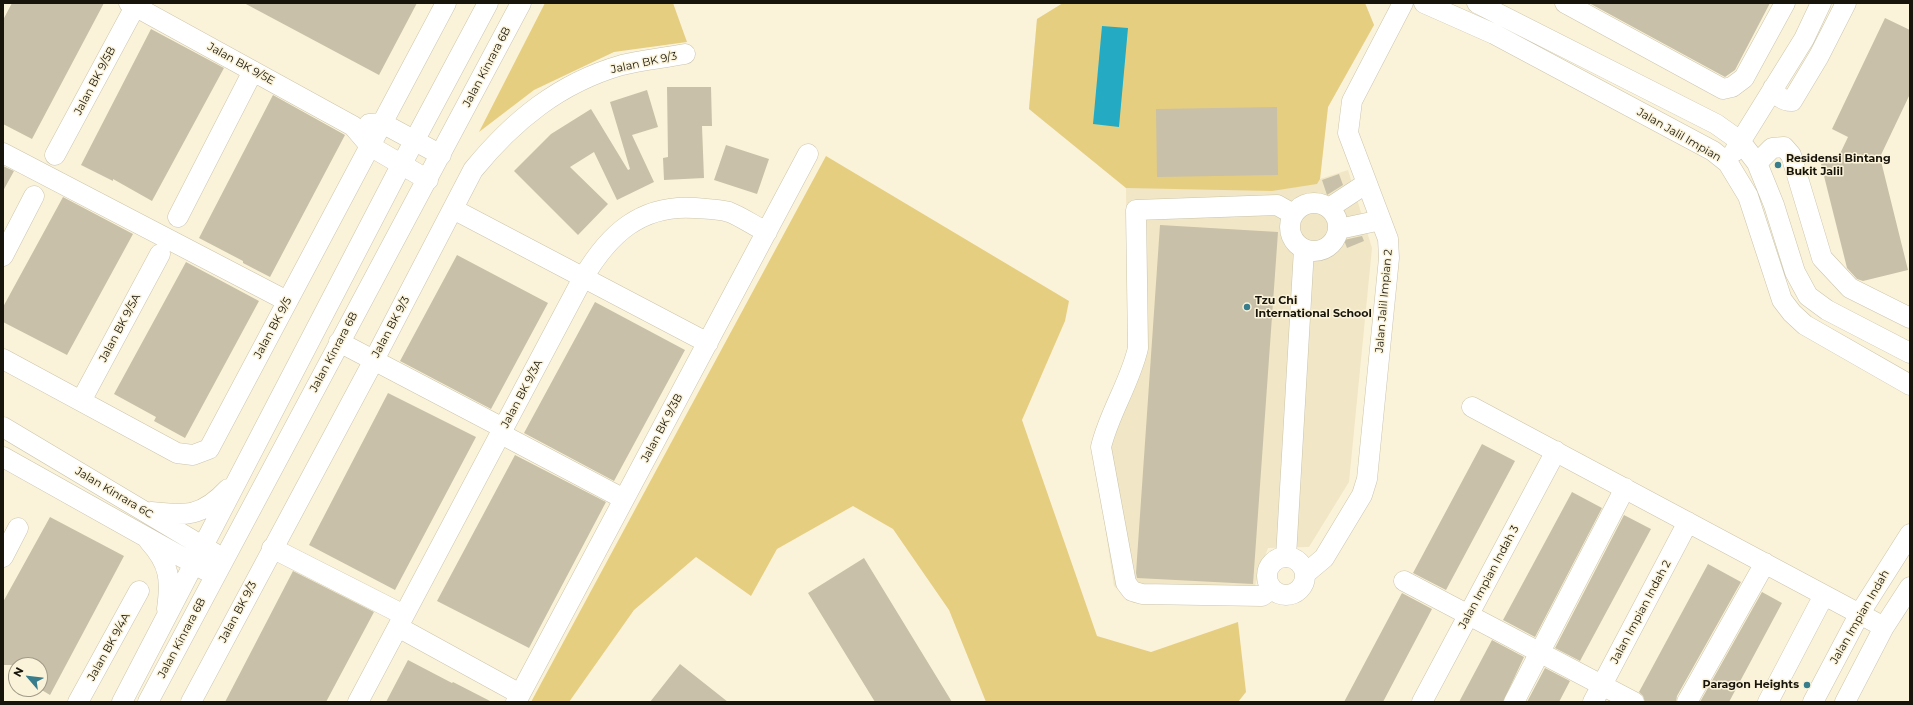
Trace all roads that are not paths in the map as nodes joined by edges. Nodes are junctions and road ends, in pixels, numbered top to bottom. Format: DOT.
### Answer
graph roads {
  1 [pos="446,3"];
  2 [pos="488,3"];
  3 [pos="521,3"];
  4 [pos="1477,3"];
  5 [pos="1565,3"];
  6 [pos="1785,3"];
  7 [pos="1821,3"];
  8 [pos="1846,3"];
  9 [pos="134,4"];
  10 [pos="1432,7"];
  11 [pos="1396,8"];
  12 [pos="684,54"];
  13 [pos="253,71"];
  14 [pos="1773,88"];
  15 [pos="382,123"];
  16 [pos="353,126"];
  17 [pos="415,140"];
  18 [pos="1740,141"];
  19 [pos="370,146"];
  20 [pos="3,153"];
  21 [pos="808,154"];
  22 [pos="55,155"];
  23 [pos="441,155"];
  24 [pos="1728,163"];
  25 [pos="1756,163"];
  26 [pos="401,165"];
  27 [pos="428,180"];
  28 [pos="1367,183"];
  29 [pos="34,196"];
  30 [pos="1329,208"];
  31 [pos="453,209"];
  32 [pos="1294,214"];
  33 [pos="178,217"];
  34 [pos="1381,220"];
  35 [pos="1339,229"];
  36 [pos="767,232"];
  37 [pos="1304,249"];
  38 [pos="160,254"];
  39 [pos="3,256"];
  40 [pos="583,278"];
  41 [pos="287,301"];
  42 [pos="1910,318"];
  43 [pos="339,342"];
  44 [pos="708,343"];
  45 [pos="1910,353"];
  46 [pos="3,359"];
  47 [pos="374,360"];
  48 [pos="1910,385"];
  49 [pos="81,401"];
  50 [pos="1472,407"];
  51 [pos="3,427"];
  52 [pos="502,431"];
  53 [pos="1556,452"];
  54 [pos="3,457"];
  55 [pos="240,476"];
  56 [pos="1625,488"];
  57 [pos="624,499"];
  58 [pos="145,512"];
  59 [pos="1688,522"];
  60 [pos="18,528"];
  61 [pos="1910,534"];
  62 [pos="146,538"];
  63 [pos="203,547"];
  64 [pos="272,548"];
  65 [pos="3,557"];
  66 [pos="1286,557"];
  67 [pos="225,558"];
  68 [pos="1765,563"];
  69 [pos="194,564"];
  70 [pos="1305,574"];
  71 [pos="215,576"];
  72 [pos="1404,582"];
  73 [pos="1910,587"];
  74 [pos="1272,589"];
  75 [pos="139,591"];
  76 [pos="1824,595"];
  77 [pos="1860,613"];
  78 [pos="1469,615"];
  79 [pos="166,619"];
  80 [pos="401,621"];
  81 [pos="1884,627"];
  82 [pos="1539,652"];
  83 [pos="1597,694"];
  84 [pos="518,698"];
  85 [pos="78,702"];
  86 [pos="122,702"];
  87 [pos="148,702"];
  88 [pos="191,702"];
  89 [pos="358,702"];
  90 [pos="1422,702"];
  91 [pos="1514,702"];
  92 [pos="1634,702"];
  93 [pos="1687,702"];
  94 [pos="1768,702"];
  95 [pos="1812,702"];
  96 [pos="1844,702"];
  1 -- 15 [label="street, Jalan BK 9/5"];
  2 -- 17 [label="street"];
  3 -- 23 [label="street, Jalan Kinrara 6B"];
  4 -- 18 [label="street"];
  5 -- 6 [label="street"];
  7 -- 14 [label="street"];
  8 -- 14 [label="street"];
  9 -- 13 [label="street, Jalan BK 9/5E"];
  9 -- 22 [label="street, Jalan BK 9/5B"];
  10 -- 11 [label="street"];
  10 -- 24 [label="street, Jalan Jalil Impian"];
  11 -- 28 [label="street, Jalan Jalil Impian 2"];
  12 -- 31 [label="street, Jalan BK 9/3"];
  13 -- 16 [label="street, Jalan BK 9/5E"];
  13 -- 33 [label="street"];
  14 -- 18 [label="street"];
  15 -- 16 [label="street"];
  15 -- 17 [label="street"];
  15 -- 19 [label="street, Jalan BK 9/5"];
  16 -- 19 [label="street, Jalan BK 9/5E"];
  17 -- 23 [label="street"];
  17 -- 26 [label="street"];
  18 -- 24 [label="street"];
  18 -- 25 [label="street"];
  19 -- 26 [label="street, Jalan BK 9/5E"];
  19 -- 41 [label="street, Jalan BK 9/5"];
  20 -- 41 [label="street"];
  21 -- 36 [label="street, Jalan BK 9/3B"];
  23 -- 27 [label="street, Jalan Kinrara 6B"];
  24 -- 48 [label="street, Jalan Jalil Impian"];
  25 -- 42 [label="street"];
  25 -- 45 [label="street"];
  26 -- 27 [label="street, Jalan BK 9/5E"];
  26 -- 55 [label="street"];
  27 -- 43 [label="street, Jalan Kinrara 6B"];
  28 -- 30 [label="street"];
  28 -- 34 [label="street, Jalan Jalil Impian 2"];
  29 -- 39 [label="street"];
  30 -- 32 [label="street"];
  30 -- 35 [label="street"];
  31 -- 40 [label="street"];
  31 -- 47 [label="street, Jalan BK 9/3"];
  32 -- 37 [label="street"];
  32 -- 74 [label="street"];
  34 -- 35 [label="street"];
  34 -- 70 [label="street, Jalan Jalil Impian 2"];
  35 -- 37 [label="street"];
  36 -- 40 [label="street, Jalan BK 9/3A"];
  36 -- 44 [label="street, Jalan BK 9/3B"];
  37 -- 66 [label="street"];
  38 -- 49 [label="street, Jalan BK 9/5A"];
  40 -- 44 [label="street"];
  40 -- 52 [label="street, Jalan BK 9/3A"];
  41 -- 49 [label="street, Jalan BK 9/5"];
  43 -- 47 [label="street"];
  43 -- 67 [label="street, Jalan Kinrara 6B"];
  44 -- 57 [label="street, Jalan BK 9/3B"];
  46 -- 49 [label="street, Jalan BK 9/5"];
  47 -- 52 [label="street"];
  47 -- 64 [label="street, Jalan BK 9/3"];
  50 -- 53 [label="street"];
  51 -- 58 [label="street, Jalan Kinrara 6C"];
  52 -- 57 [label="street"];
  52 -- 80 [label="street, Jalan BK 9/3A"];
  53 -- 56 [label="street"];
  53 -- 78 [label="street, Jalan Impian Indah 3"];
  54 -- 62 [label="street, Jalan Kinrara 6C"];
  55 -- 58 [label="street"];
  55 -- 63 [label="street"];
  56 -- 59 [label="street"];
  56 -- 82 [label="street"];
  57 -- 84 [label="street, Jalan BK 9/3B"];
  58 -- 63 [label="street, Jalan Kinrara 6C"];
  59 -- 68 [label="street"];
  59 -- 83 [label="street, Jalan Impian Indah 2"];
  60 -- 65 [label="street"];
  61 -- 77 [label="street, Jalan Impian Indah"];
  62 -- 69 [label="street, Jalan Kinrara 6C"];
  62 -- 79 [label="street"];
  63 -- 67 [label="street, Jalan Kinrara 6C"];
  63 -- 69 [label="street"];
  64 -- 80 [label="street"];
  64 -- 88 [label="street, Jalan BK 9/3"];
  66 -- 70 [label="street"];
  66 -- 74 [label="street"];
  67 -- 71 [label="street, Jalan Kinrara 6B"];
  68 -- 76 [label="street"];
  68 -- 93 [label="street"];
  69 -- 71 [label="street, Jalan Kinrara 6C"];
  69 -- 79 [label="street"];
  70 -- 74 [label="street"];
  71 -- 87 [label="street, Jalan Kinrara 6B"];
  72 -- 78 [label="street"];
  73 -- 81 [label="street"];
  75 -- 85 [label="street, Jalan BK 9/4A"];
  76 -- 77 [label="street"];
  76 -- 94 [label="street"];
  77 -- 81 [label="street"];
  77 -- 95 [label="street, Jalan Impian Indah"];
  78 -- 82 [label="street"];
  78 -- 90 [label="street, Jalan Impian Indah 3"];
  79 -- 86 [label="street"];
  80 -- 84 [label="street"];
  80 -- 89 [label="street, Jalan BK 9/3A"];
  81 -- 96 [label="street"];
  82 -- 83 [label="street"];
  82 -- 91 [label="street"];
  83 -- 92 [label="street"];
}
